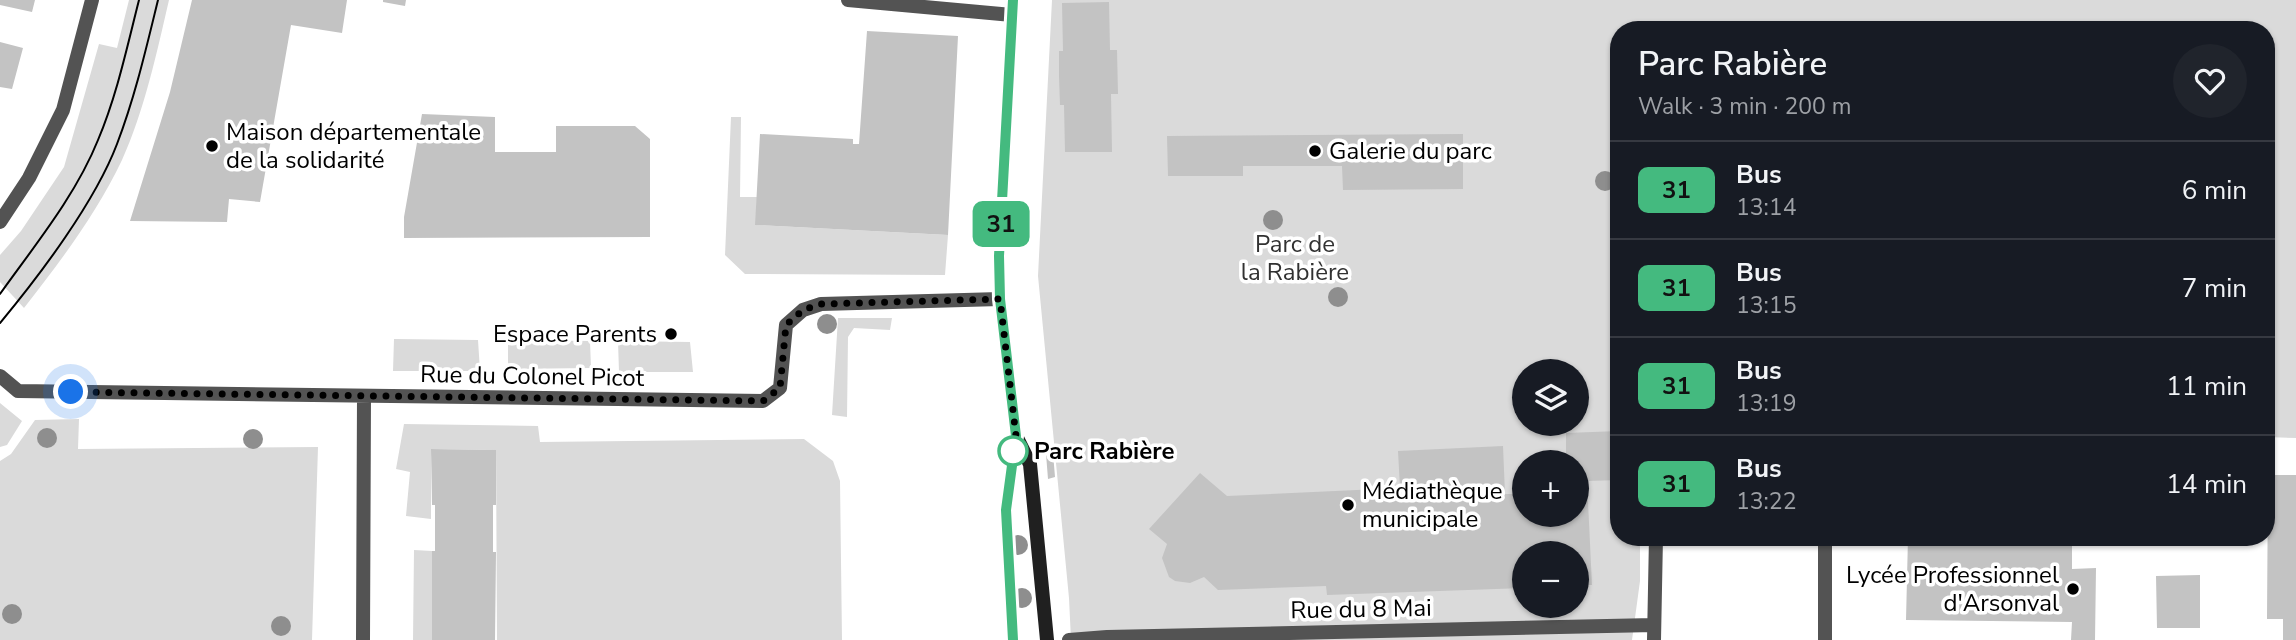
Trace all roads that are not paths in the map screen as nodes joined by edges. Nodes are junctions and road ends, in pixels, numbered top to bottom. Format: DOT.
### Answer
graph roads {
  1 [pos="92,0"];
  2 [pos="848,0"];
  3 [pos="1013,0"];
  4 [pos="1012,15"];
  5 [pos="0,222"];
  6 [pos="1000,299"];
  7 [pos="0,376"];
  8 [pos="364,396"];
  9 [pos="1016,436"];
  10 [pos="1656,546"];
  11 [pos="1825,546"];
  12 [pos="1654,633"];
  13 [pos="363,640"];
  14 [pos="1013,640"];
  15 [pos="1047,640"];
  16 [pos="1069,640"];
  17 [pos="1825,640"];
  1 -- 5 [label="street"];
  2 -- 4 [label="street"];
  3 -- 4 [label="main road"];
  4 -- 6 [label="main road"];
  6 -- 8 [label="street, Rue du Colonel Picot"];
  6 -- 9 [label="main road"];
  7 -- 8 [label="street, Rue du Colonel Picot"];
  8 -- 13 [label="street"];
  9 -- 14 [label="main road"];
  9 -- 15 [label="main road"];
  10 -- 12 [label="street"];
  11 -- 17 [label="street"];
  12 -- 16 [label="street, Rue du 8 Mai"];
}
